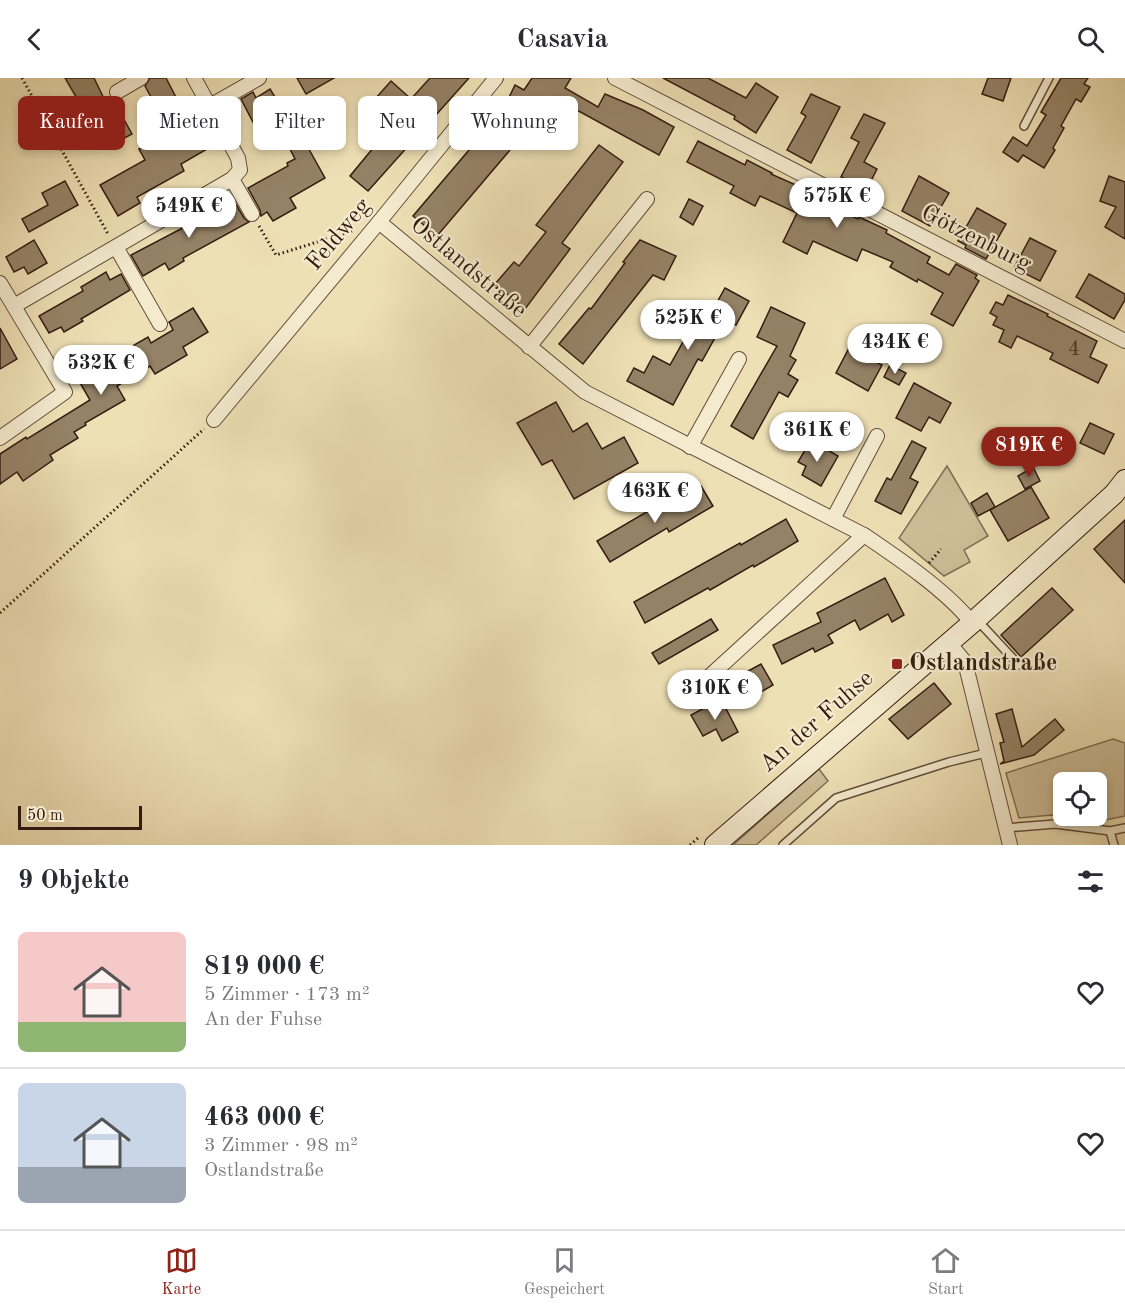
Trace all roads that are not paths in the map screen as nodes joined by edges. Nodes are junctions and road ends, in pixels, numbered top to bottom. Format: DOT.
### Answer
graph roads {
  1 [pos="141,78"];
  2 [pos="194,78"];
  3 [pos="260,78"];
  4 [pos="496,78"];
  5 [pos="615,78"];
  6 [pos="1049,78"];
  7 [pos="117,92"];
  8 [pos="204,96"];
  9 [pos="228,96"];
  10 [pos="1024,126"];
  11 [pos="234,150"];
  12 [pos="232,179"];
  13 [pos="647,199"];
  14 [pos="252,214"];
  15 [pos="380,222"];
  16 [pos="116,247"];
  17 [pos="0,283"];
  18 [pos="14,306"];
  19 [pos="160,324"];
  20 [pos="1125,341"];
  21 [pos="529,347"];
  22 [pos="739,360"];
  23 [pos="214,420"];
  24 [pos="877,436"];
  25 [pos="0,438"];
  26 [pos="690,447"];
  27 [pos="1119,490"];
  28 [pos="832,519"];
  29 [pos="864,535"];
  30 [pos="974,621"];
  31 [pos="949,643"];
  32 [pos="1019,665"];
  33 [pos="700,685"];
  34 [pos="986,753"];
  35 [pos="1005,828"];
  36 [pos="1125,828"];
  37 [pos="1110,831"];
  38 [pos="714,845"];
  39 [pos="783,845"];
  40 [pos="1010,845"];
  41 [pos="1114,845"];
  1 -- 7 [label="street"];
  2 -- 8 [label="street"];
  3 -- 9 [label="street"];
  4 -- 15 [label="street, Feldweg"];
  5 -- 20 [label="street, Götzenburg"];
  6 -- 10 [label="lane"];
  11 -- 12 [label="street"];
  12 -- 14 [label="street"];
  12 -- 16 [label="street"];
  13 -- 21 [label="street, Ostlandstraße"];
  15 -- 21 [label="street, Ostlandstraße"];
  15 -- 23 [label="street, Feldweg"];
  16 -- 18 [label="street"];
  16 -- 19 [label="street"];
  17 -- 18 [label="street"];
  18 -- 25 [label="street"];
  21 -- 26 [label="street, Ostlandstraße"];
  22 -- 26 [label="street"];
  24 -- 28 [label="street"];
  26 -- 28 [label="street, Ostlandstraße"];
  27 -- 30 [label="street, An der Fuhse"];
  28 -- 29 [label="street, Ostlandstraße"];
  29 -- 30 [label="street, Ostlandstraße"];
  29 -- 33 [label="street"];
  30 -- 31 [label="street, An der Fuhse"];
  30 -- 32 [label="lane"];
  31 -- 34 [label="street"];
  31 -- 38 [label="street, An der Fuhse"];
  34 -- 35 [label="street"];
  34 -- 39 [label="lane"];
  35 -- 37 [label="lane"];
  35 -- 40 [label="street"];
  36 -- 37 [label="lane"];
  37 -- 41 [label="lane"];
}
